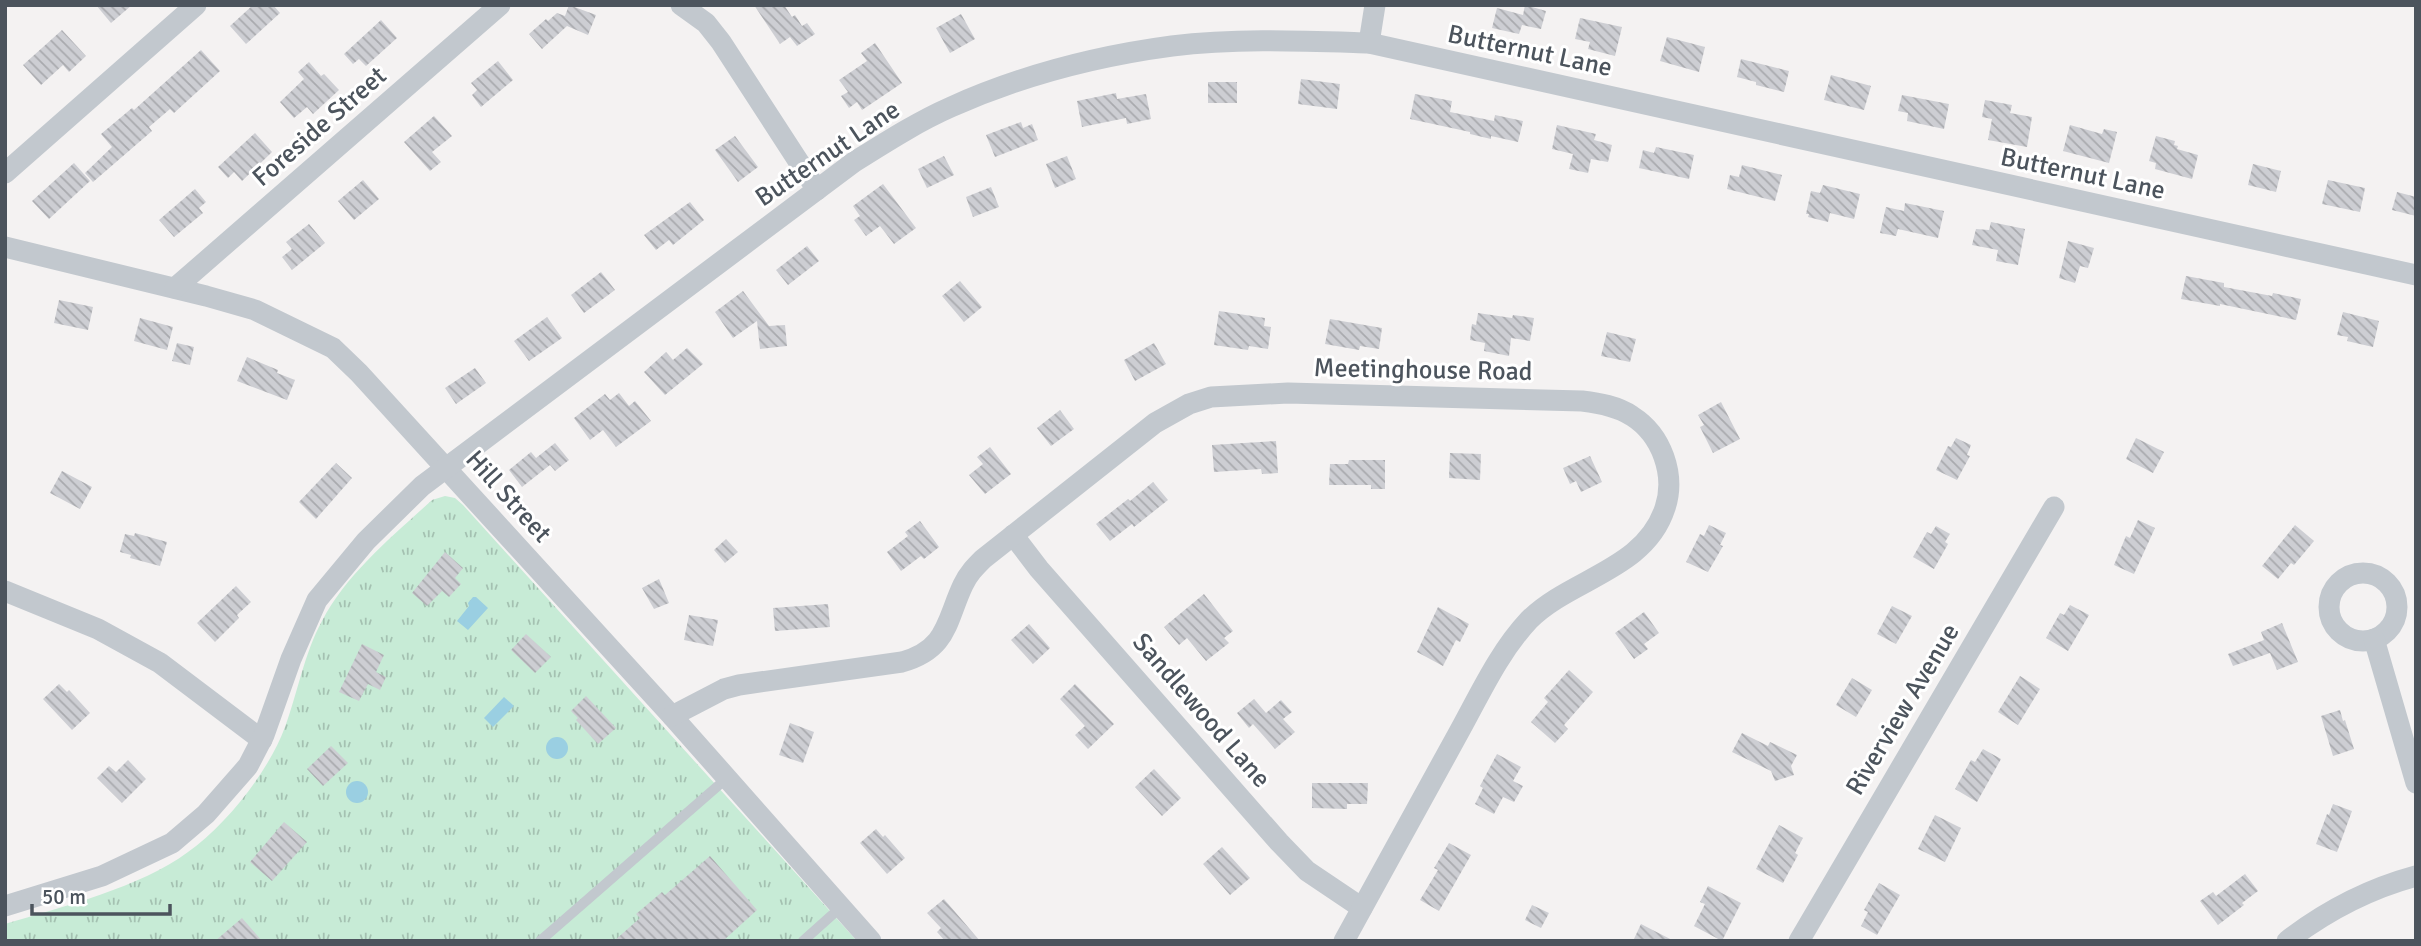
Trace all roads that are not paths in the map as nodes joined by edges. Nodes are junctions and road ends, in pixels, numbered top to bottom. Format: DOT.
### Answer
graph roads {
  1 [pos="196,5"];
  2 [pos="500,5"];
  3 [pos="681,5"];
  4 [pos="1375,5"];
  5 [pos="1369,43"];
  6 [pos="5,173"];
  7 [pos="817,190"];
  8 [pos="5,247"];
  9 [pos="2416,275"];
  10 [pos="175,288"];
  11 [pos="446,468"];
  12 [pos="2054,507"];
  13 [pos="1013,535"];
  14 [pos="5,591"];
  15 [pos="2375,639"];
  16 [pos="672,716"];
  17 [pos="262,740"];
  18 [pos="727,778"];
  19 [pos="2416,783"];
  20 [pos="2416,876"];
  21 [pos="5,906"];
  22 [pos="841,907"];
  23 [pos="1362,908"];
  24 [pos="540,941"];
  25 [pos="803,941"];
  26 [pos="871,941"];
  27 [pos="1344,941"];
  28 [pos="1799,941"];
  29 [pos="2287,941"];
  1 -- 6 [label="street"];
  2 -- 10 [label="street, Foreside Street"];
  3 -- 7 [label="street"];
  4 -- 5 [label="street"];
  5 -- 7 [label="street, Butternut Lane"];
  5 -- 9 [label="street, Butternut Lane"];
  7 -- 11 [label="street, Butternut Lane"];
  8 -- 10 [label="street, Hill Street"];
  10 -- 11 [label="street, Hill Street"];
  11 -- 16 [label="street, Hill Street"];
  11 -- 17 [label="street, Butternut Lane"];
  12 -- 28 [label="street, Riverview Avenue"];
  13 -- 16 [label="street, Meetinghouse Road"];
  13 -- 23 [label="street, Sandlewood Lane"];
  13 -- 23 [label="street, Meetinghouse Road"];
  14 -- 17 [label="street"];
  15 -- 19 [label="street"];
  16 -- 18 [label="street, Hill Street"];
  17 -- 21 [label="street, Butternut Lane"];
  18 -- 22 [label="street, Hill Street"];
  18 -- 24 [label="lane"];
  20 -- 29 [label="street"];
  22 -- 25 [label="lane"];
  22 -- 26 [label="street, Hill Street"];
  23 -- 27 [label="street, Meetinghouse Road"];
}
